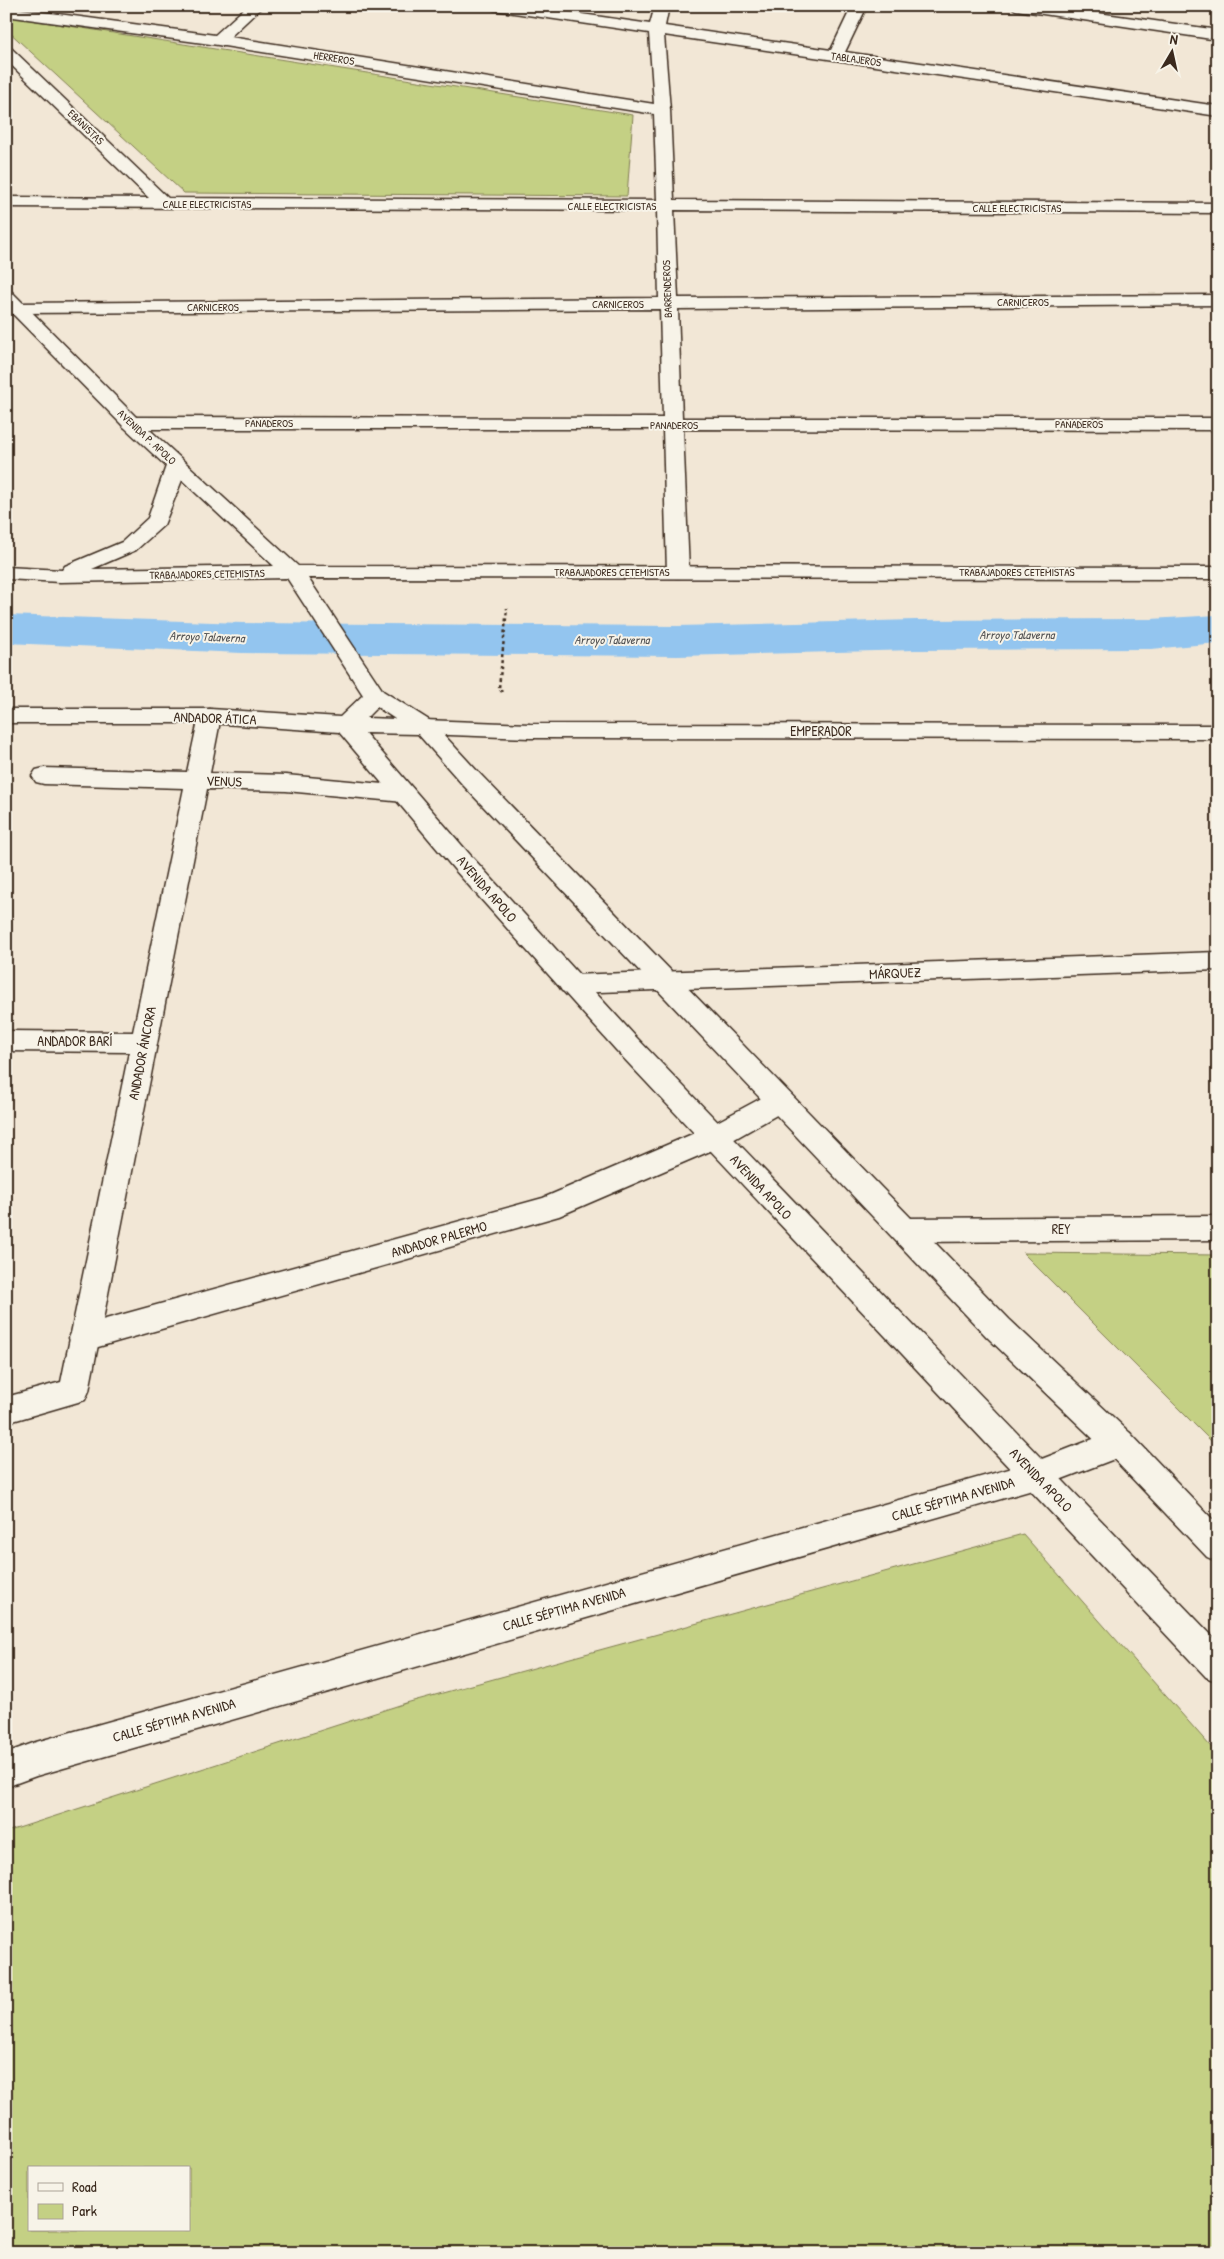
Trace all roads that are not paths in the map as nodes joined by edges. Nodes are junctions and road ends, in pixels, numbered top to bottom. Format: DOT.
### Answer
graph roads {
  1 [pos="256,6"];
  2 [pos="494,6"];
  3 [pos="662,6"];
  4 [pos="860,6"];
  5 [pos="1016,6"];
  6 [pos="6,11"];
  7 [pos="656,31"];
  8 [pos="1218,35"];
  9 [pos="218,40"];
  10 [pos="6,51"];
  11 [pos="836,56"];
  12 [pos="662,110"];
  13 [pos="1218,111"];
  14 [pos="6,202"];
  15 [pos="166,204"];
  16 [pos="665,207"];
  17 [pos="1218,208"];
  18 [pos="1218,300"];
  19 [pos="12,302"];
  20 [pos="667,304"];
  21 [pos="131,423"];
  22 [pos="1218,424"];
  23 [pos="674,425"];
  24 [pos="177,465"];
  25 [pos="293,572"];
  26 [pos="678,572"];
  27 [pos="1218,572"];
  28 [pos="6,573"];
  29 [pos="60,576"];
  30 [pos="369,688"];
  31 [pos="6,716"];
  32 [pos="210,716"];
  33 [pos="346,725"];
  34 [pos="424,727"];
  35 [pos="1218,732"];
  36 [pos="44,776"];
  37 [pos="197,780"];
  38 [pos="404,794"];
  39 [pos="1218,961"];
  40 [pos="664,981"];
  41 [pos="571,984"];
  42 [pos="6,1041"];
  43 [pos="144,1042"];
  44 [pos="779,1101"];
  45 [pos="714,1137"];
  46 [pos="1218,1228"];
  47 [pos="905,1230"];
  48 [pos="84,1338"];
  49 [pos="6,1410"];
  50 [pos="1119,1443"];
  51 [pos="1036,1475"];
  52 [pos="1218,1547"];
  53 [pos="1218,1666"];
  54 [pos="6,1770"];
  1 -- 9 [label="street"];
  2 -- 7 [label="street, TABLAJEROS"];
  3 -- 7 [label="street, BARRENDEROS"];
  4 -- 11 [label="street"];
  5 -- 8 [label="street"];
  6 -- 9 [label="street, HERREROS"];
  7 -- 11 [label="street, TABLAJEROS"];
  7 -- 12 [label="street, BARRENDEROS"];
  9 -- 12 [label="street, HERREROS"];
  10 -- 15 [label="street, EBANISTAS"];
  11 -- 13 [label="street, TABLAJEROS"];
  12 -- 16 [label="street, BARRENDEROS"];
  14 -- 15 [label="street, CALLE ELECTRICISTAS"];
  15 -- 16 [label="street, CALLE ELECTRICISTAS"];
  16 -- 17 [label="street, CALLE ELECTRICISTAS"];
  16 -- 20 [label="street, BARRENDEROS"];
  18 -- 20 [label="street, CARNICEROS"];
  19 -- 20 [label="street, CARNICEROS"];
  19 -- 21 [label="street, AVENIDA P. APOLO"];
  20 -- 23 [label="street, BARRENDEROS"];
  21 -- 23 [label="street, PANADEROS"];
  21 -- 24 [label="street, AVENIDA P. APOLO"];
  22 -- 23 [label="street, PANADEROS"];
  23 -- 26 [label="street, BARRENDEROS"];
  24 -- 25 [label="street, AVENIDA P. APOLO"];
  24 -- 29 [label="street"];
  25 -- 26 [label="street, TRABAJADORES CETEMISTAS"];
  25 -- 29 [label="street, TRABAJADORES CETEMISTAS"];
  25 -- 30 [label="street"];
  26 -- 27 [label="street, TRABAJADORES CETEMISTAS"];
  28 -- 29 [label="street, TRABAJADORES CETEMISTAS"];
  30 -- 33 [label="street"];
  30 -- 34 [label="street"];
  31 -- 32 [label="street, ANDADOR ÁTICA"];
  32 -- 33 [label="street, ANDADOR ÁTICA"];
  32 -- 37 [label="street, ANDADOR ÁNCORA"];
  33 -- 34 [label="street, ANDADOR ÁTICA"];
  33 -- 38 [label="street, AVENIDA APOLO"];
  34 -- 35 [label="street, EMPERADOR"];
  34 -- 40 [label="street"];
  36 -- 37 [label="street, VENUS"];
  37 -- 38 [label="street, VENUS"];
  37 -- 43 [label="street, ANDADOR ÁNCORA"];
  38 -- 41 [label="street, AVENIDA APOLO"];
  39 -- 40 [label="street, MÁRQUEZ"];
  40 -- 41 [label="street, MÁRQUEZ"];
  40 -- 44 [label="street"];
  41 -- 45 [label="street, AVENIDA APOLO"];
  42 -- 43 [label="street, ANDADOR BARÍ"];
  43 -- 48 [label="street, ANDADOR ÁNCORA"];
  44 -- 45 [label="street, ANDADOR PALERMO"];
  44 -- 47 [label="street"];
  45 -- 48 [label="street, ANDADOR PALERMO"];
  45 -- 51 [label="street, AVENIDA APOLO"];
  46 -- 47 [label="street, REY"];
  47 -- 50 [label="street"];
  48 -- 49 [label="street, ANDADOR ÁNCORA"];
  50 -- 51 [label="street, CALLE SÉPTIMA AVENIDA"];
  50 -- 52 [label="street"];
  51 -- 53 [label="street, AVENIDA APOLO"];
  51 -- 54 [label="street, CALLE SÉPTIMA AVENIDA"];
}
